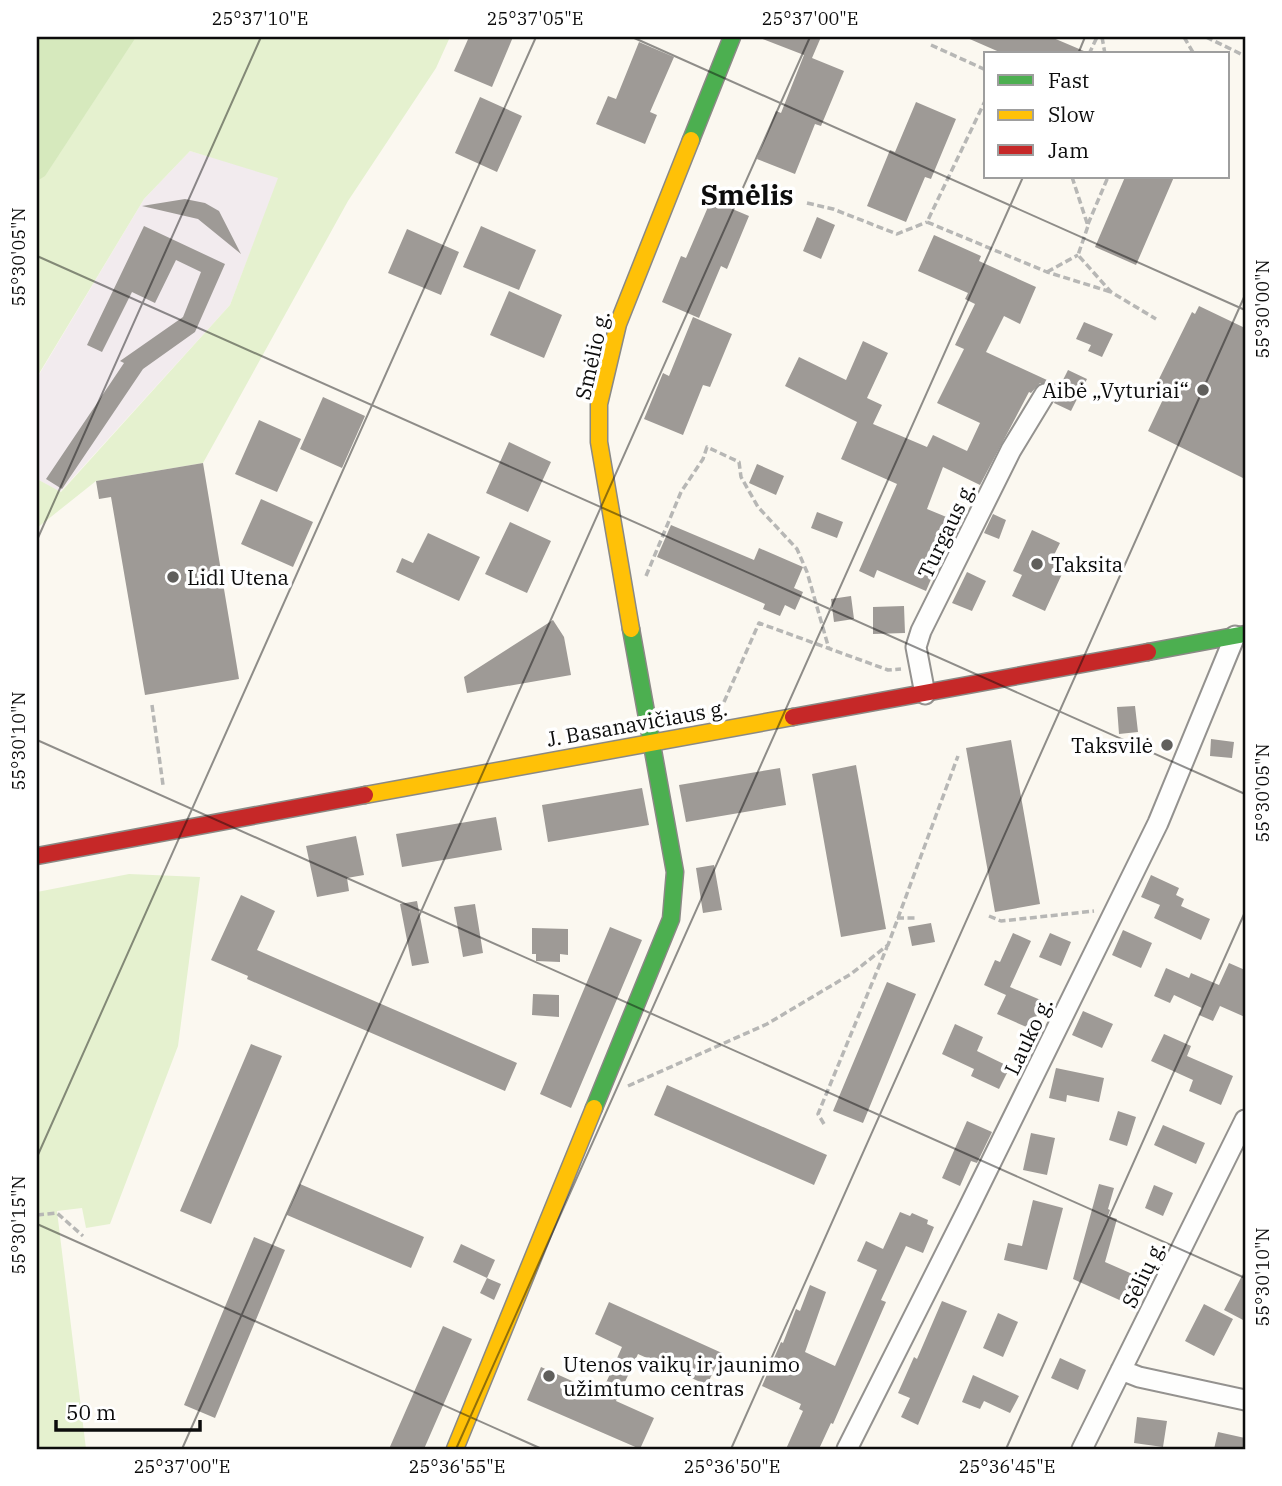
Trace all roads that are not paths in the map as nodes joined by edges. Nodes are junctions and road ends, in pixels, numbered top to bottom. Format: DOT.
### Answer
graph roads {
  1 [pos="732,37"];
  2 [pos="1045,394"];
  3 [pos="1240,635"];
  4 [pos="925,694"];
  5 [pos="652,741"];
  6 [pos="37,856"];
  7 [pos="1245,1120"];
  8 [pos="1121,1370"];
  9 [pos="1245,1401"];
  10 [pos="455,1449"];
  11 [pos="847,1449"];
  12 [pos="1082,1449"];
  1 -- 5 [label="street, Smėlio g."];
  2 -- 4 [label="street, Turgaus g."];
  3 -- 4 [label="street, J. Basanavičiaus g."];
  3 -- 11 [label="street, Lauko g."];
  4 -- 5 [label="street, J. Basanavičiaus g."];
  5 -- 6 [label="street, J. Basanavičiaus g."];
  5 -- 10 [label="street, Smėlio g."];
  7 -- 8 [label="street, Sėlių g."];
  8 -- 9 [label="street"];
  8 -- 12 [label="street, Sėlių g."];
}
